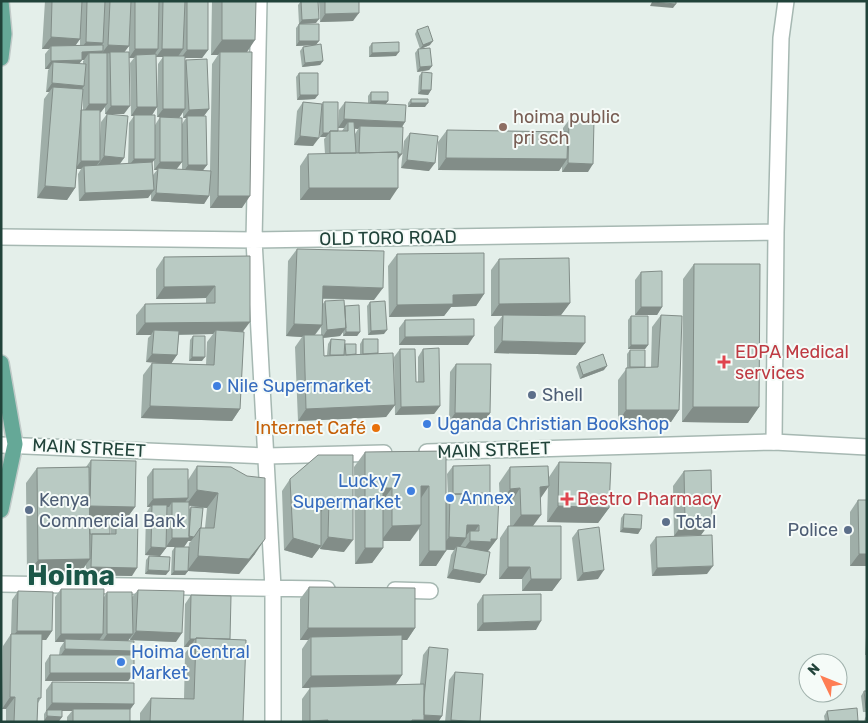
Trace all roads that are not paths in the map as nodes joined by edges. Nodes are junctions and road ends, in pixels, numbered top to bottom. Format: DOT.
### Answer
graph roads {
  1 [pos="1,1"];
  2 [pos="259,1"];
  3 [pos="786,1"];
  4 [pos="3,34"];
  5 [pos="1,58"];
  6 [pos="776,232"];
  7 [pos="1,237"];
  8 [pos="254,240"];
  9 [pos="1,362"];
  10 [pos="774,442"];
  11 [pos="8,444"];
  12 [pos="867,447"];
  13 [pos="396,452"];
  14 [pos="416,452"];
  15 [pos="267,456"];
  16 [pos="1,510"];
  17 [pos="1,584"];
  18 [pos="273,588"];
  19 [pos="342,589"];
  20 [pos="381,590"];
  21 [pos="430,591"];
  22 [pos="273,722"];
  1 -- 4 [label="main road"];
  2 -- 8 [label="street"];
  3 -- 6 [label="street"];
  4 -- 5 [label="main road"];
  6 -- 8 [label="street, OLD TORO ROAD"];
  6 -- 10 [label="street"];
  7 -- 8 [label="street, OLD TORO ROAD"];
  8 -- 15 [label="street"];
  9 -- 11 [label="main road"];
  10 -- 12 [label="street, MAIN STREET"];
  10 -- 14 [label="street, MAIN STREET"];
  11 -- 15 [label="street, MAIN STREET"];
  11 -- 16 [label="main road"];
  13 -- 15 [label="street, MAIN STREET"];
  15 -- 18 [label="street"];
  17 -- 18 [label="street"];
  18 -- 19 [label="street"];
  18 -- 22 [label="street"];
  20 -- 21 [label="street"];
}
